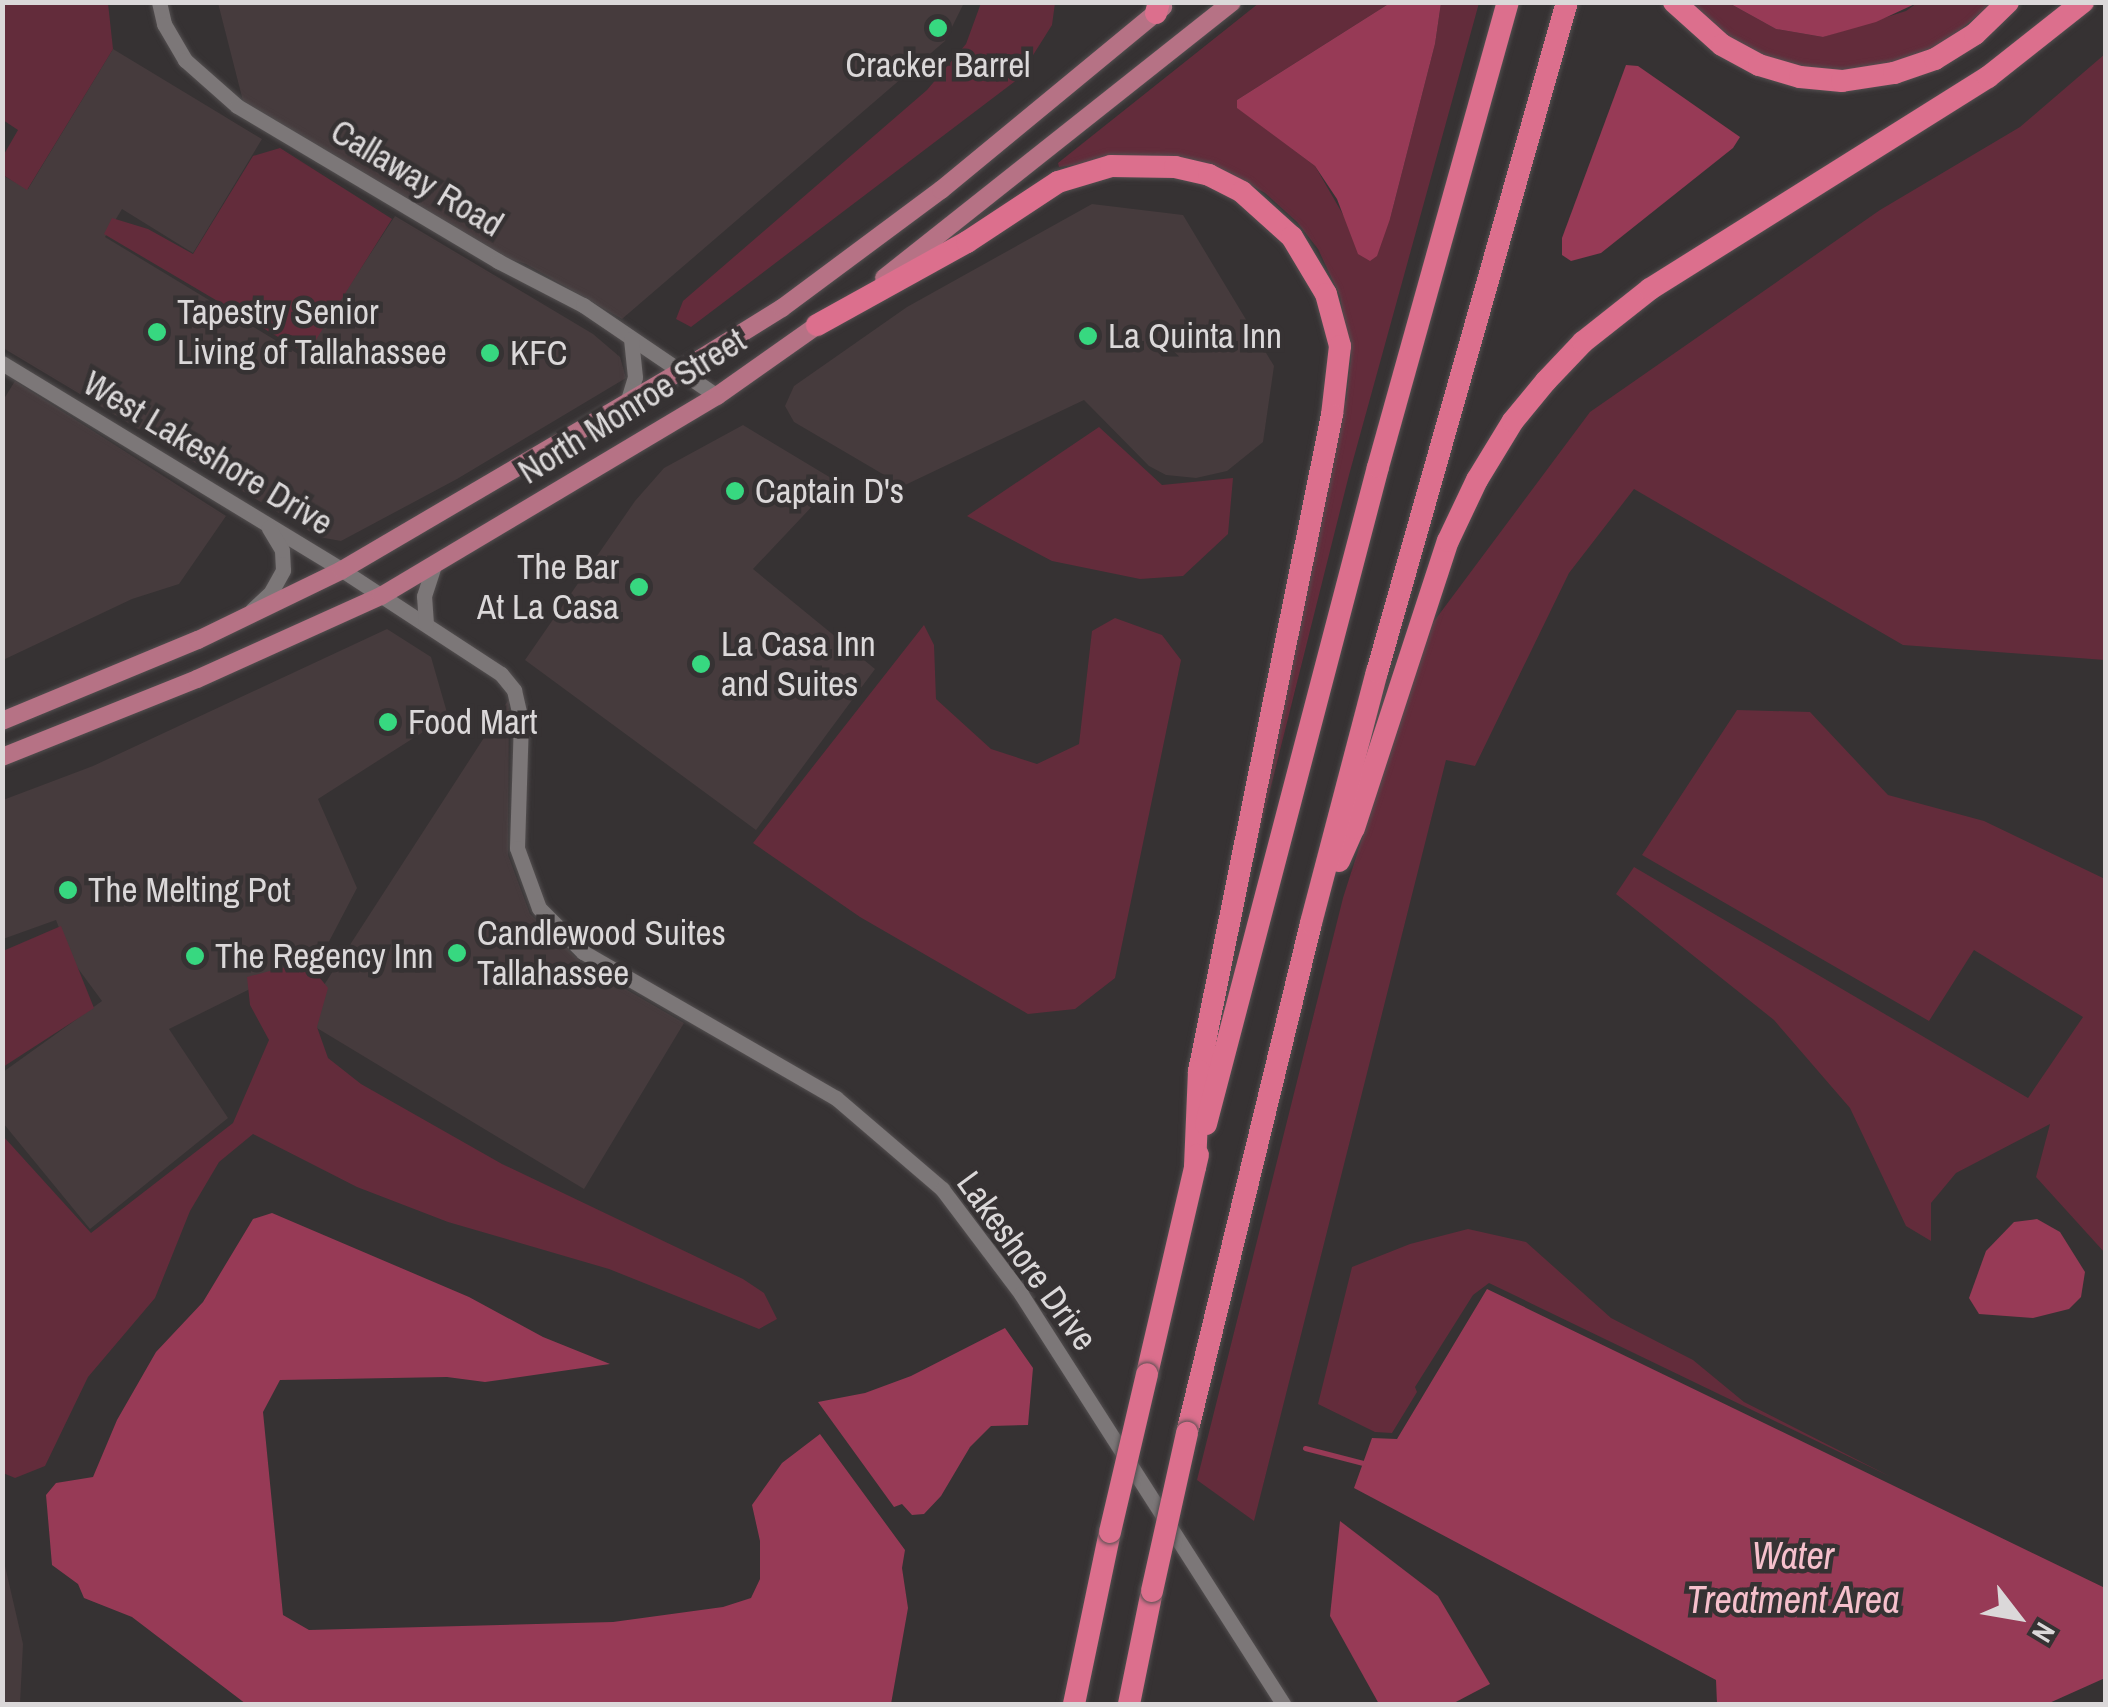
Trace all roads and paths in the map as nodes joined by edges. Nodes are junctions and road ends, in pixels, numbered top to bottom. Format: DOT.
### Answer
graph roads {
  1 [pos="158,2"];
  2 [pos="1232,2"];
  3 [pos="1508,2"];
  4 [pos="1566,2"];
  5 [pos="1674,2"];
  6 [pos="2008,2"];
  7 [pos="2083,2"];
  8 [pos="1161,6"];
  9 [pos="817,326"];
  10 [pos="631,339"];
  11 [pos="2,364"];
  12 [pos="679,372"];
  13 [pos="717,396"];
  14 [pos="627,404"];
  15 [pos="267,525"];
  16 [pos="434,565"];
  17 [pos="342,570"];
  18 [pos="382,596"];
  19 [pos="245,616"];
  20 [pos="426,624"];
  21 [pos="88,688"];
  22 [pos="2,721"];
  23 [pos="94,722"];
  24 [pos="2,757"];
  25 [pos="1311,924"];
  26 [pos="1195,1167"];
  27 [pos="1074,1704"];
  28 [pos="1129,1704"];
  29 [pos="1283,1704"];
  1 -- 10 [label="street, Callaway Road"];
  2 -- 9 [label="main road, North Monroe Street"];
  3 -- 26 [label="highway"];
  4 -- 25 [label="highway"];
  5 -- 6 [label="highway"];
  7 -- 25 [label="highway"];
  8 -- 12 [label="main road, North Monroe Street"];
  9 -- 13 [label="main road, North Monroe Street"];
  9 -- 26 [label="highway"];
  10 -- 12 [label="street, Callaway Road"];
  10 -- 14 [label="street"];
  11 -- 15 [label="street, West Lakeshore Drive"];
  12 -- 13 [label="street, Callaway Road"];
  12 -- 14 [label="main road, North Monroe Street"];
  13 -- 16 [label="main road, North Monroe Street"];
  14 -- 17 [label="main road, North Monroe Street"];
  15 -- 17 [label="street, West Lakeshore Drive"];
  15 -- 19 [label="street"];
  16 -- 18 [label="main road, North Monroe Street"];
  16 -- 20 [label="street"];
  17 -- 18 [label="street, West Lakeshore Drive"];
  17 -- 19 [label="main road, North Monroe Street"];
  18 -- 20 [label="street, Lakeshore Drive"];
  18 -- 23 [label="main road, North Monroe Street"];
  19 -- 21 [label="main road, North Monroe Street"];
  20 -- 29 [label="street, Lakeshore Drive"];
  21 -- 22 [label="main road, North Monroe Street"];
  21 -- 23 [label="main road"];
  23 -- 24 [label="main road, North Monroe Street"];
  25 -- 28 [label="highway, bridge"];
  26 -- 27 [label="highway, bridge"];
}
